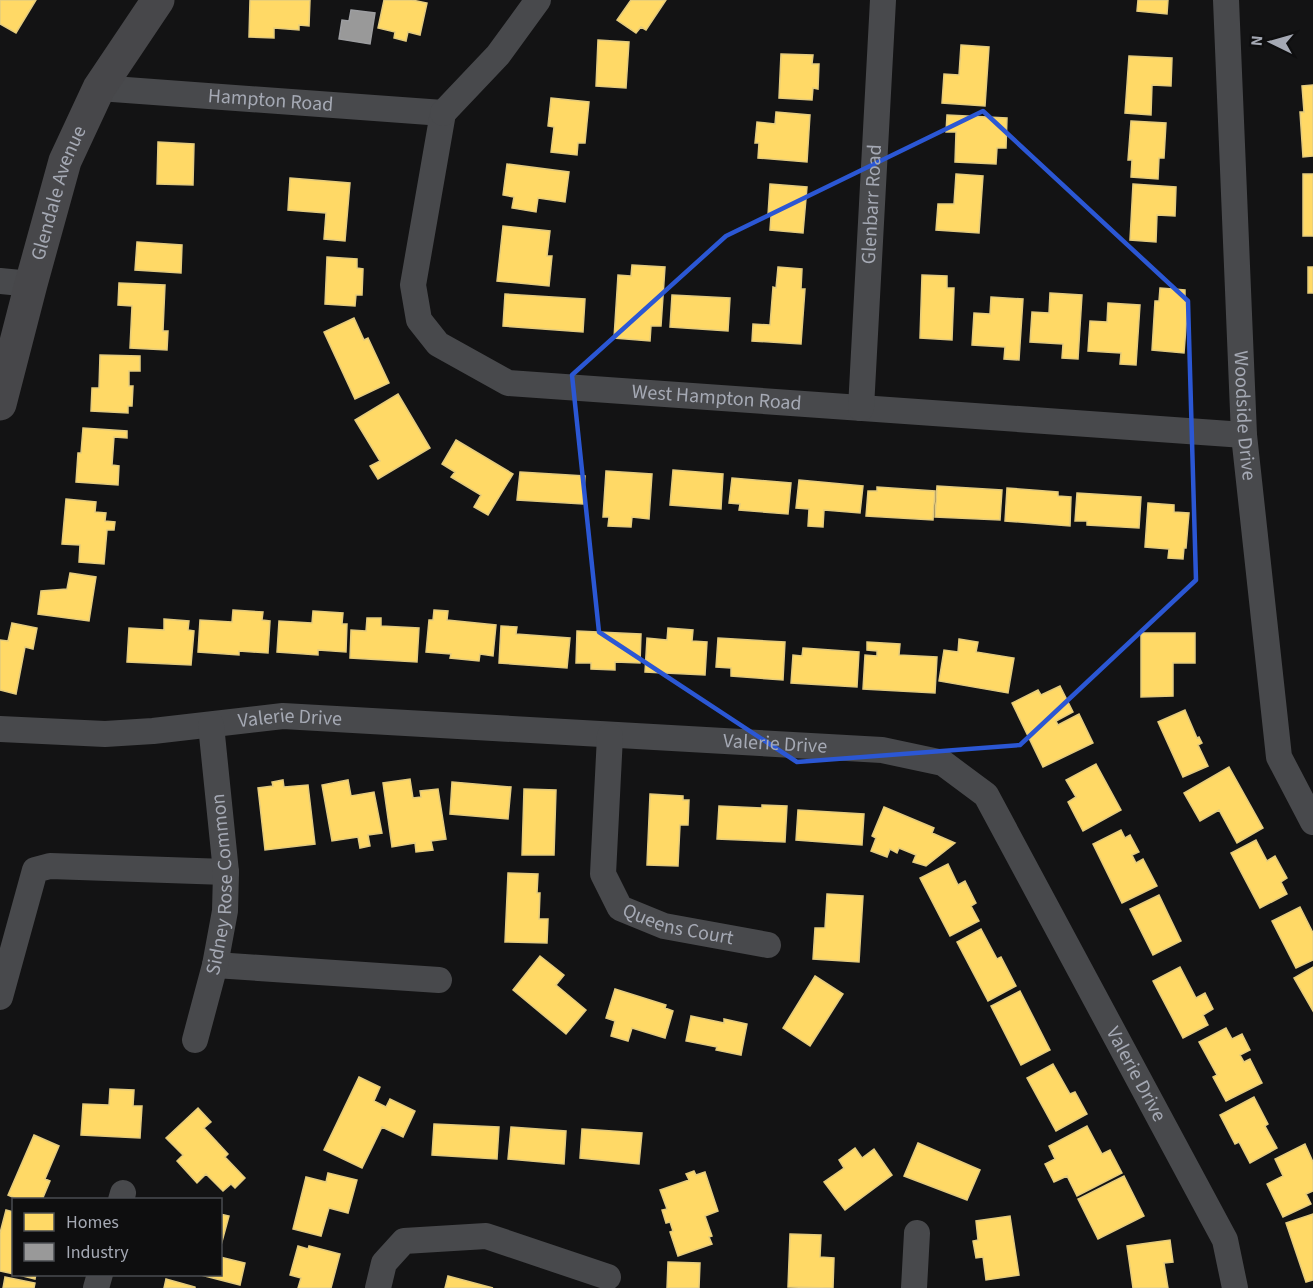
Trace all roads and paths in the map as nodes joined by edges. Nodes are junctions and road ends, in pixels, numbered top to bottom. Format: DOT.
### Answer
graph roads {
  1 [pos="158,0"];
  2 [pos="538,0"];
  3 [pos="883,0"];
  4 [pos="1226,0"];
  5 [pos="99,88"];
  6 [pos="443,113"];
  7 [pos="15,282"];
  8 [pos="0,404"];
  9 [pos="861,408"];
  10 [pos="1244,435"];
  11 [pos="211,725"];
  12 [pos="0,729"];
  13 [pos="610,736"];
  14 [pos="1313,822"];
  15 [pos="226,872"];
  16 [pos="768,945"];
  17 [pos="215,965"];
  18 [pos="439,980"];
  19 [pos="0,997"];
  20 [pos="195,1040"];
  21 [pos="917,1233"];
  22 [pos="608,1277"];
  23 [pos="378,1288"];
  24 [pos="914,1288"];
  25 [pos="1235,1288"];
  1 -- 5 [label="main road, Glendale Avenue"];
  2 -- 6 [label="street"];
  3 -- 9 [label="street, Glenbarr Road"];
  4 -- 10 [label="street, Woodside Drive"];
  5 -- 6 [label="street, Hampton Road"];
  5 -- 7 [label="main road, Glendale Avenue"];
  6 -- 9 [label="street, West Hampton Road"];
  7 -- 8 [label="main road, Glendale Avenue"];
  9 -- 10 [label="street, West Hampton Road"];
  10 -- 14 [label="street, Woodside Drive"];
  11 -- 12 [label="street, Valerie Drive"];
  11 -- 13 [label="street, Valerie Drive"];
  11 -- 15 [label="street, Sidney Rose Common"];
  13 -- 16 [label="street, Queens Court"];
  13 -- 25 [label="street, Valerie Drive"];
  15 -- 17 [label="street, Sidney Rose Common"];
  15 -- 19 [label="street"];
  17 -- 18 [label="street"];
  17 -- 20 [label="street, Sidney Rose Common"];
  21 -- 24 [label="street"];
  22 -- 23 [label="street"];
}
